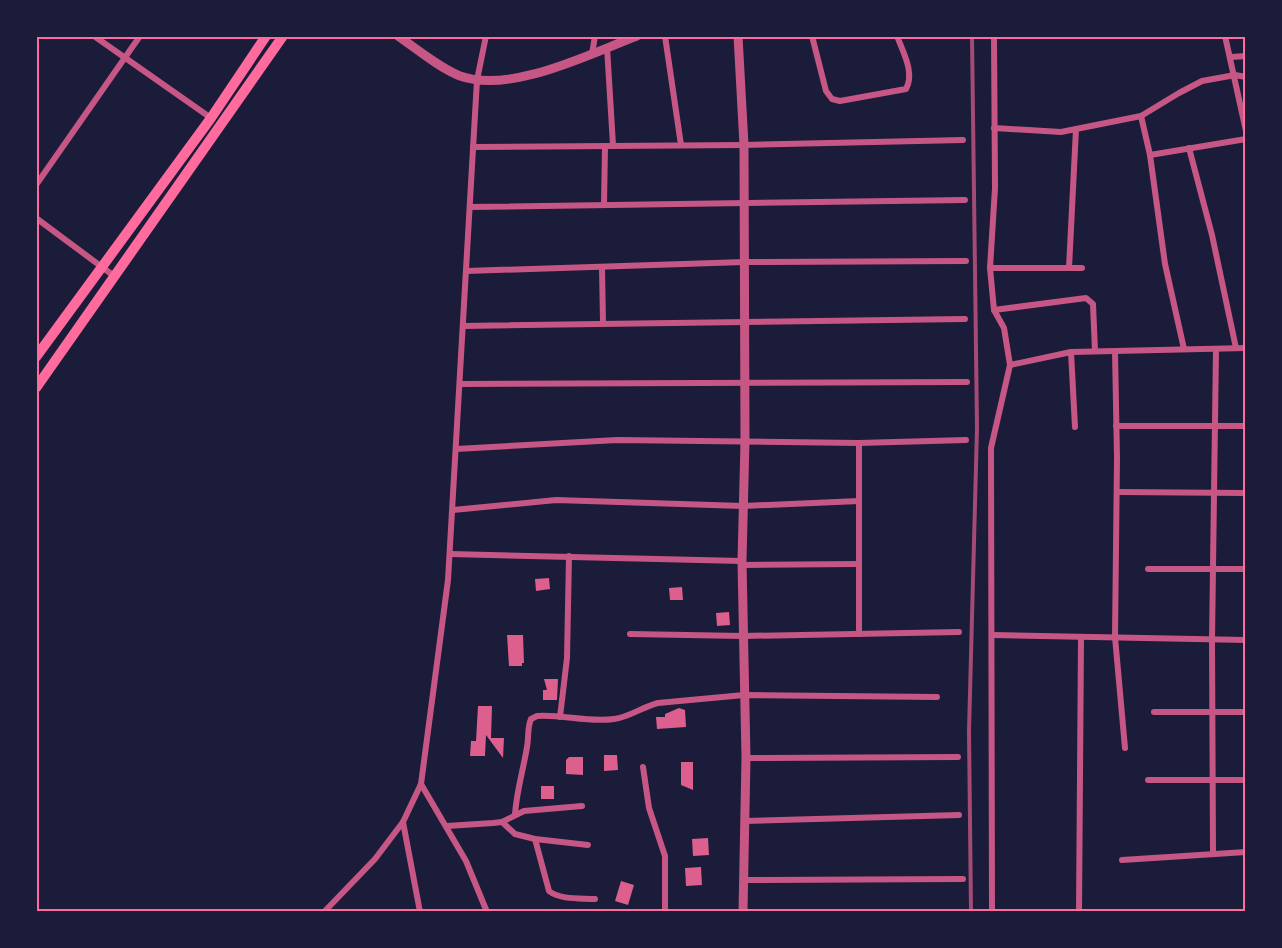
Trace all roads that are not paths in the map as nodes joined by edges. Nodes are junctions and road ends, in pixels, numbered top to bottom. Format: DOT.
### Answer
graph roads {
  1 [pos="94,36"];
  2 [pos="140,36"];
  3 [pos="266,36"];
  4 [pos="283,36"];
  5 [pos="398,36"];
  6 [pos="486,36"];
  7 [pos="595,36"];
  8 [pos="637,36"];
  9 [pos="665,36"];
  10 [pos="738,36"];
  11 [pos="812,36"];
  12 [pos="897,36"];
  13 [pos="994,36"];
  14 [pos="1226,36"];
  15 [pos="607,47"];
  16 [pos="592,54"];
  17 [pos="1246,56"];
  18 [pos="1231,57"];
  19 [pos="124,58"];
  20 [pos="1235,75"];
  21 [pos="1246,77"];
  22 [pos="477,80"];
  23 [pos="1141,116"];
  24 [pos="211,118"];
  25 [pos="222,126"];
  26 [pos="994,128"];
  27 [pos="1076,129"];
  28 [pos="1246,131"];
  29 [pos="1246,139"];
  30 [pos="963,140"];
  31 [pos="681,145"];
  32 [pos="744,145"];
  33 [pos="605,146"];
  34 [pos="613,146"];
  35 [pos="473,147"];
  36 [pos="1190,148"];
  37 [pos="1150,155"];
  38 [pos="36,185"];
  39 [pos="965,200"];
  40 [pos="743,203"];
  41 [pos="604,205"];
  42 [pos="470,207"];
  43 [pos="36,218"];
  44 [pos="966,261"];
  45 [pos="744,262"];
  46 [pos="602,267"];
  47 [pos="101,268"];
  48 [pos="990,268"];
  49 [pos="1069,268"];
  50 [pos="1082,268"];
  51 [pos="466,271"];
  52 [pos="114,276"];
  53 [pos="994,310"];
  54 [pos="965,318"];
  55 [pos="744,321"];
  56 [pos="603,323"];
  57 [pos="463,326"];
  58 [pos="45,344"];
  59 [pos="1236,348"];
  60 [pos="1246,348"];
  61 [pos="1184,349"];
  62 [pos="1216,349"];
  63 [pos="1095,351"];
  64 [pos="1115,351"];
  65 [pos="1071,352"];
  66 [pos="60,355"];
  67 [pos="36,357"];
  68 [pos="1010,365"];
  69 [pos="967,382"];
  70 [pos="745,383"];
  71 [pos="460,384"];
  72 [pos="36,388"];
  73 [pos="1116,426"];
  74 [pos="1215,426"];
  75 [pos="1246,426"];
  76 [pos="1075,427"];
  77 [pos="966,440"];
  78 [pos="745,441"];
  79 [pos="859,442"];
  80 [pos="456,449"];
  81 [pos="1117,492"];
  82 [pos="1214,493"];
  83 [pos="1246,493"];
  84 [pos="859,501"];
  85 [pos="743,506"];
  86 [pos="453,510"];
  87 [pos="450,554"];
  88 [pos="569,556"];
  89 [pos="742,563"];
  90 [pos="859,564"];
  91 [pos="1148,569"];
  92 [pos="1246,569"];
  93 [pos="1213,570"];
  94 [pos="959,632"];
  95 [pos="859,633"];
  96 [pos="630,634"];
  97 [pos="992,635"];
  98 [pos="743,636"];
  99 [pos="1081,637"];
  100 [pos="1115,638"];
  101 [pos="1212,639"];
  102 [pos="1246,640"];
  103 [pos="744,695"];
  104 [pos="937,697"];
  105 [pos="1154,712"];
  106 [pos="1213,712"];
  107 [pos="1246,712"];
  108 [pos="560,717"];
  109 [pos="1125,748"];
  110 [pos="958,757"];
  111 [pos="746,758"];
  112 [pos="643,767"];
  113 [pos="1149,780"];
  114 [pos="1213,780"];
  115 [pos="1246,780"];
  116 [pos="421,784"];
  117 [pos="582,806"];
  118 [pos="515,814"];
  119 [pos="959,815"];
  120 [pos="744,821"];
  121 [pos="403,822"];
  122 [pos="502,822"];
  123 [pos="447,826"];
  124 [pos="535,839"];
  125 [pos="588,845"];
  126 [pos="1246,852"];
  127 [pos="1213,854"];
  128 [pos="1122,860"];
  129 [pos="963,879"];
  130 [pos="743,880"];
  131 [pos="595,899"];
  132 [pos="324,912"];
  133 [pos="420,912"];
  134 [pos="487,912"];
  135 [pos="665,912"];
  136 [pos="743,912"];
  137 [pos="992,912"];
  138 [pos="1079,912"];
  1 -- 19 [label="street"];
  2 -- 19 [label="street"];
  3 -- 24 [label="main road"];
  4 -- 25 [label="main road"];
  5 -- 22 [label="street"];
  6 -- 22 [label="street"];
  7 -- 16 [label="street"];
  8 -- 15 [label="street"];
  9 -- 31 [label="street"];
  10 -- 32 [label="street"];
  11 -- 12 [label="street"];
  13 -- 26 [label="street"];
  14 -- 18 [label="street"];
  15 -- 16 [label="street"];
  15 -- 34 [label="street"];
  16 -- 22 [label="street"];
  17 -- 18 [label="street"];
  18 -- 20 [label="street"];
  19 -- 24 [label="street"];
  19 -- 38 [label="street"];
  20 -- 21 [label="street"];
  20 -- 23 [label="street"];
  20 -- 28 [label="street"];
  22 -- 35 [label="street"];
  23 -- 27 [label="street"];
  23 -- 37 [label="street"];
  24 -- 25 [label="street"];
  24 -- 47 [label="main road"];
  25 -- 52 [label="main road"];
  26 -- 27 [label="street"];
  26 -- 48 [label="street"];
  27 -- 49 [label="street"];
  29 -- 36 [label="street"];
  30 -- 32 [label="street"];
  31 -- 32 [label="street"];
  31 -- 34 [label="street"];
  32 -- 40 [label="street"];
  33 -- 34 [label="street"];
  33 -- 35 [label="street"];
  33 -- 41 [label="street"];
  35 -- 42 [label="street"];
  36 -- 37 [label="street"];
  36 -- 59 [label="street"];
  37 -- 61 [label="street"];
  39 -- 40 [label="street"];
  40 -- 41 [label="street"];
  40 -- 45 [label="street"];
  41 -- 42 [label="street"];
  42 -- 51 [label="street"];
  43 -- 47 [label="street"];
  44 -- 45 [label="street"];
  45 -- 46 [label="street"];
  45 -- 55 [label="street"];
  46 -- 51 [label="street"];
  46 -- 56 [label="street"];
  47 -- 52 [label="street"];
  47 -- 58 [label="main road"];
  48 -- 49 [label="street"];
  48 -- 53 [label="street"];
  49 -- 50 [label="street"];
  51 -- 57 [label="street"];
  52 -- 66 [label="main road"];
  53 -- 63 [label="street"];
  53 -- 68 [label="street"];
  54 -- 55 [label="street"];
  55 -- 56 [label="street"];
  55 -- 70 [label="street"];
  56 -- 57 [label="street"];
  57 -- 71 [label="street"];
  58 -- 66 [label="main road"];
  58 -- 67 [label="main road"];
  59 -- 60 [label="street"];
  59 -- 62 [label="street"];
  61 -- 62 [label="street"];
  61 -- 64 [label="street"];
  62 -- 74 [label="street"];
  63 -- 64 [label="street"];
  63 -- 65 [label="street"];
  64 -- 73 [label="street"];
  65 -- 68 [label="street"];
  65 -- 76 [label="street"];
  66 -- 72 [label="main road"];
  68 -- 97 [label="street"];
  69 -- 70 [label="street"];
  70 -- 71 [label="street"];
  70 -- 78 [label="street"];
  71 -- 80 [label="street"];
  73 -- 74 [label="street"];
  73 -- 81 [label="street"];
  74 -- 75 [label="street"];
  74 -- 82 [label="street"];
  77 -- 79 [label="street"];
  78 -- 79 [label="street"];
  78 -- 80 [label="street"];
  78 -- 85 [label="street"];
  79 -- 84 [label="street"];
  80 -- 86 [label="street"];
  81 -- 82 [label="street"];
  81 -- 100 [label="street"];
  82 -- 83 [label="street"];
  82 -- 93 [label="street"];
  84 -- 85 [label="street"];
  84 -- 90 [label="street"];
  85 -- 86 [label="street"];
  85 -- 89 [label="street"];
  86 -- 87 [label="street"];
  87 -- 88 [label="street"];
  87 -- 116 [label="street"];
  88 -- 89 [label="street"];
  88 -- 108 [label="street"];
  89 -- 90 [label="street"];
  89 -- 98 [label="street"];
  90 -- 95 [label="street"];
  91 -- 93 [label="street"];
  92 -- 93 [label="street"];
  93 -- 101 [label="street"];
  94 -- 95 [label="street"];
  95 -- 98 [label="street"];
  96 -- 98 [label="street"];
  97 -- 99 [label="street"];
  97 -- 137 [label="street"];
  98 -- 103 [label="street"];
  99 -- 100 [label="street"];
  99 -- 138 [label="street"];
  100 -- 101 [label="street"];
  100 -- 109 [label="street"];
  101 -- 102 [label="street"];
  101 -- 106 [label="street"];
  103 -- 104 [label="street"];
  103 -- 108 [label="street"];
  103 -- 111 [label="street"];
  105 -- 106 [label="street"];
  106 -- 107 [label="street"];
  106 -- 114 [label="street"];
  108 -- 118 [label="street"];
  110 -- 111 [label="street"];
  111 -- 120 [label="street"];
  112 -- 135 [label="street"];
  113 -- 114 [label="street"];
  114 -- 115 [label="street"];
  114 -- 127 [label="street"];
  116 -- 121 [label="street"];
  116 -- 123 [label="street"];
  117 -- 118 [label="street"];
  118 -- 122 [label="street"];
  119 -- 120 [label="street"];
  120 -- 130 [label="street"];
  121 -- 132 [label="street"];
  121 -- 133 [label="street"];
  122 -- 123 [label="street"];
  122 -- 124 [label="street"];
  123 -- 134 [label="street"];
  124 -- 125 [label="street"];
  124 -- 131 [label="street"];
  126 -- 127 [label="street"];
  127 -- 128 [label="street"];
  129 -- 130 [label="street"];
  130 -- 136 [label="street"];
}
